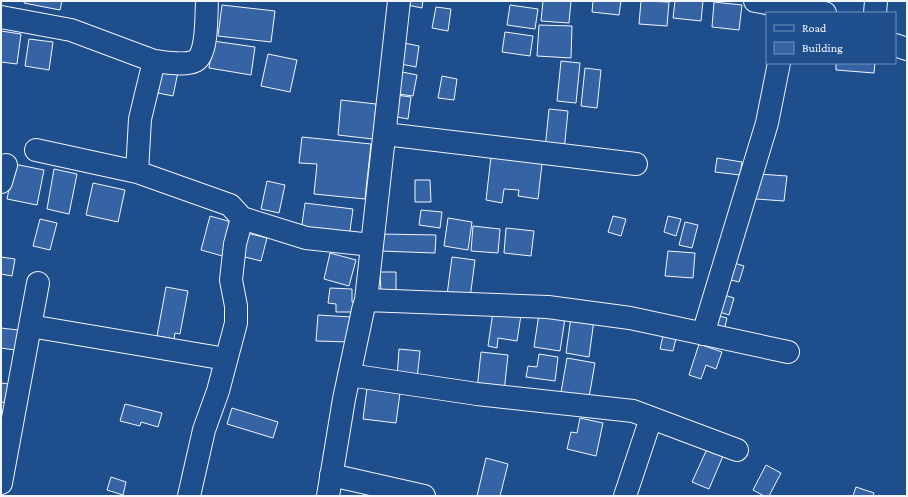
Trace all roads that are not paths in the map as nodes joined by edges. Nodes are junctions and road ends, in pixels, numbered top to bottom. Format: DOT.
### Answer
graph roads {
  1 [pos="207,1"];
  2 [pos="399,1"];
  3 [pos="755,1"];
  4 [pos="876,1"];
  5 [pos="789,10"];
  6 [pos="813,12"];
  7 [pos="875,12"];
  8 [pos="1,17"];
  9 [pos="896,45"];
  10 [pos="907,49"];
  11 [pos="154,61"];
  12 [pos="779,64"];
  13 [pos="385,134"];
  14 [pos="36,150"];
  15 [pos="636,164"];
  16 [pos="136,172"];
  17 [pos="242,218"];
  18 [pos="372,245"];
  19 [pos="38,283"];
  20 [pos="366,300"];
  21 [pos="30,326"];
  22 [pos="703,334"];
  23 [pos="788,352"];
  24 [pos="226,359"];
  25 [pos="349,375"];
  26 [pos="651,418"];
  27 [pos="737,450"];
  28 [pos="331,475"];
  29 [pos="1,483"];
  30 [pos="189,496"];
  31 [pos="328,496"];
  32 [pos="424,496"];
  33 [pos="625,496"];
  1 -- 11 [label="street"];
  2 -- 13 [label="street"];
  3 -- 5 [label="street"];
  4 -- 7 [label="street"];
  5 -- 6 [label="street"];
  8 -- 11 [label="street"];
  9 -- 10 [label="street"];
  11 -- 16 [label="street"];
  12 -- 22 [label="street"];
  13 -- 15 [label="street"];
  13 -- 18 [label="street"];
  14 -- 16 [label="street"];
  16 -- 17 [label="street"];
  17 -- 18 [label="street"];
  17 -- 24 [label="street"];
  18 -- 20 [label="street"];
  19 -- 21 [label="street"];
  20 -- 22 [label="street"];
  20 -- 25 [label="street"];
  21 -- 24 [label="street"];
  21 -- 29 [label="street"];
  22 -- 23 [label="street"];
  24 -- 30 [label="street"];
  25 -- 26 [label="street"];
  25 -- 28 [label="street"];
  26 -- 27 [label="street"];
  26 -- 33 [label="street"];
  28 -- 31 [label="street"];
  28 -- 32 [label="street"];
}
